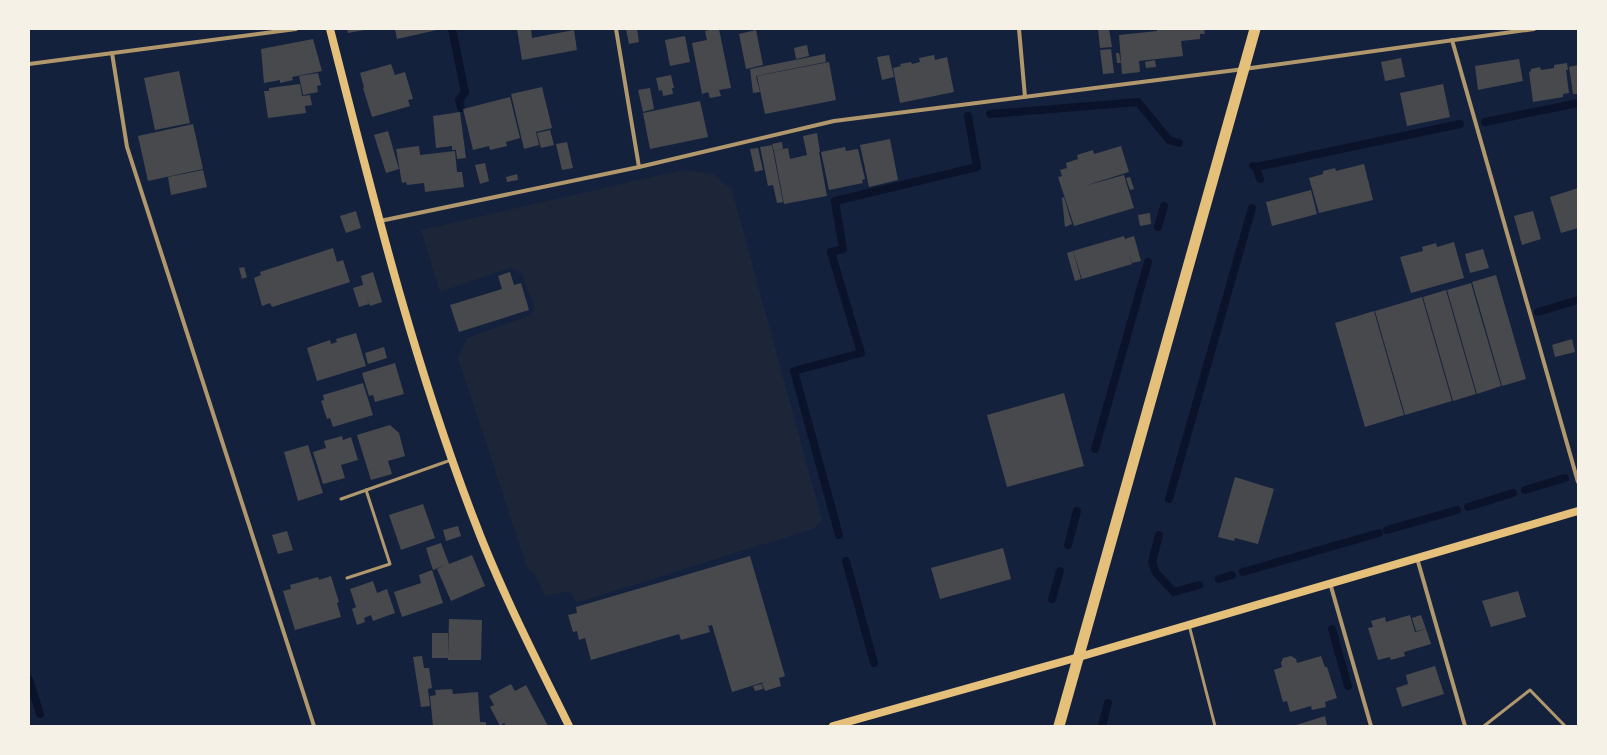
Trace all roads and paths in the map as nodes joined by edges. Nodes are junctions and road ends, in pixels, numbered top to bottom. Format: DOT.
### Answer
graph roads {
  1 [pos="296,29"];
  2 [pos="330,29"];
  3 [pos="616,29"];
  4 [pos="1019,29"];
  5 [pos="1255,29"];
  6 [pos="1534,29"];
  7 [pos="1452,40"];
  8 [pos="112,53"];
  9 [pos="29,64"];
  10 [pos="1244,69"];
  11 [pos="1025,97"];
  12 [pos="639,167"];
  13 [pos="379,221"];
  14 [pos="453,460"];
  15 [pos="1578,482"];
  16 [pos="366,490"];
  17 [pos="341,499"];
  18 [pos="1578,511"];
  19 [pos="1416,558"];
  20 [pos="347,578"];
  21 [pos="1330,584"];
  22 [pos="1189,625"];
  23 [pos="1079,657"];
  24 [pos="314,726"];
  25 [pos="569,726"];
  26 [pos="833,726"];
  27 [pos="1059,726"];
  28 [pos="1215,726"];
  29 [pos="1371,726"];
  30 [pos="1465,726"];
  31 [pos="1484,726"];
  32 [pos="1565,726"];
  1 -- 8 [label="street"];
  2 -- 13 [label="main road"];
  3 -- 12 [label="street"];
  4 -- 11 [label="street"];
  5 -- 10 [label="highway"];
  6 -- 7 [label="street"];
  7 -- 10 [label="street"];
  7 -- 15 [label="street"];
  8 -- 9 [label="street"];
  8 -- 24 [label="street"];
  10 -- 11 [label="street"];
  10 -- 23 [label="highway"];
  11 -- 12 [label="street"];
  12 -- 13 [label="street"];
  13 -- 14 [label="main road"];
  14 -- 16 [label="lane"];
  14 -- 25 [label="main road"];
  16 -- 17 [label="lane"];
  16 -- 20 [label="lane"];
  18 -- 19 [label="main road"];
  19 -- 21 [label="main road"];
  19 -- 30 [label="street"];
  21 -- 22 [label="main road"];
  21 -- 29 [label="street"];
  22 -- 23 [label="main road"];
  22 -- 28 [label="lane"];
  23 -- 26 [label="main road"];
  23 -- 27 [label="highway"];
  31 -- 32 [label="lane"];
}
